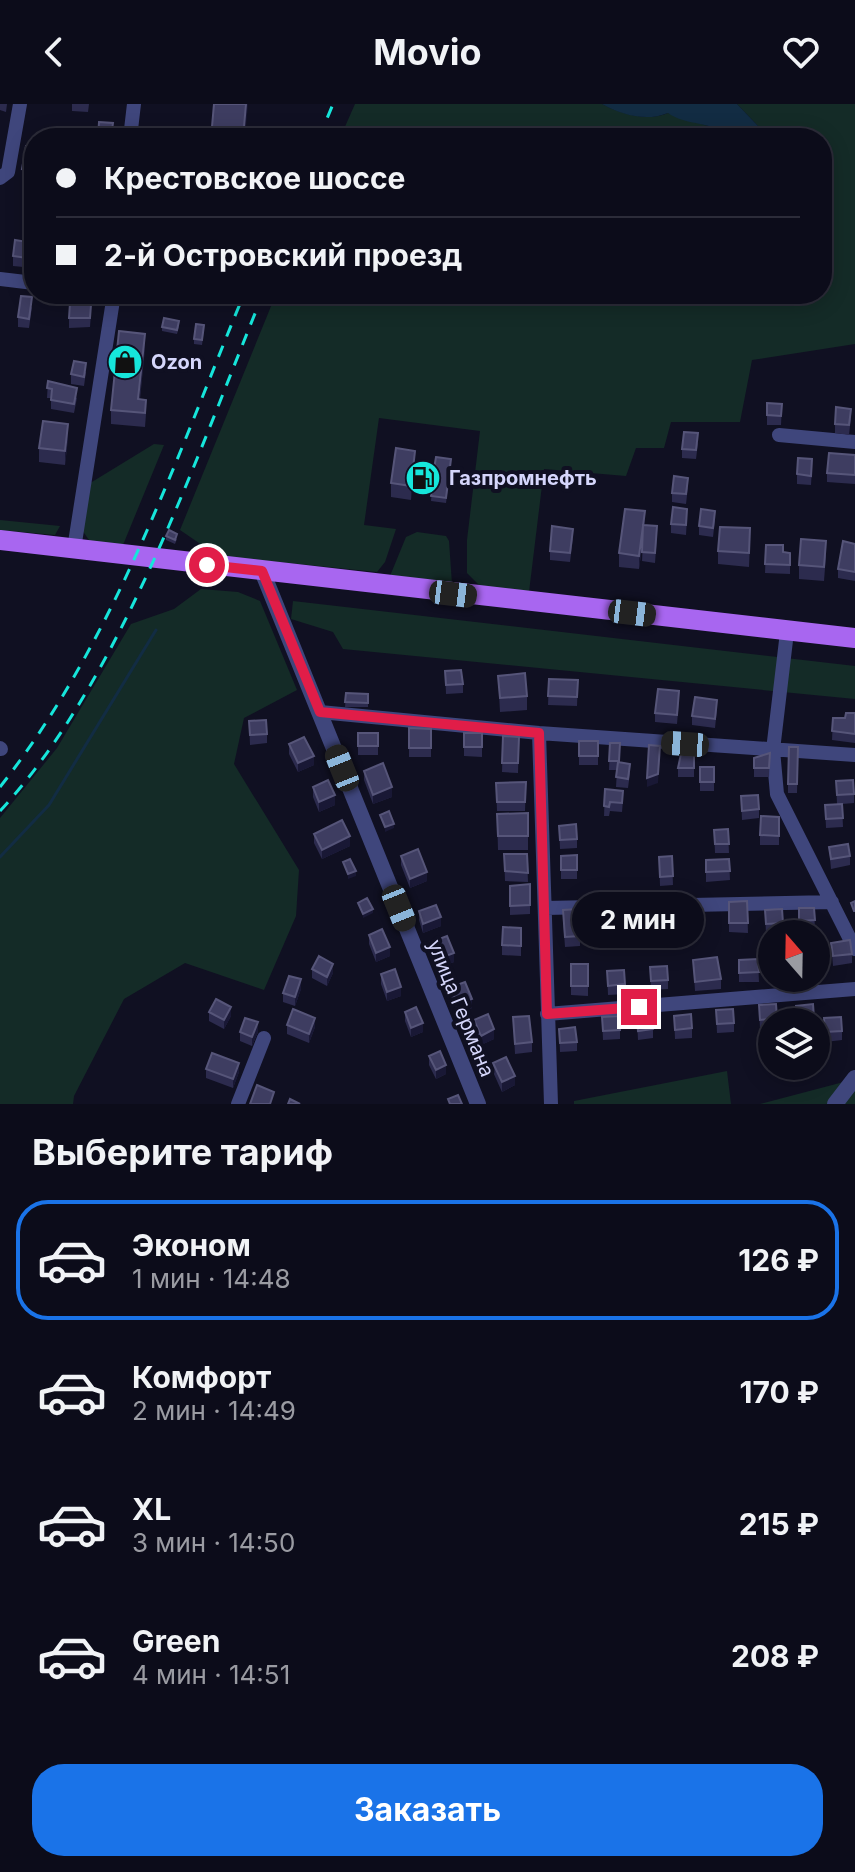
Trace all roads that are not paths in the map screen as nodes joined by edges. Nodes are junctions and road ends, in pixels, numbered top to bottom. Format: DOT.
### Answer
graph roads {
  1 [pos="20,104"];
  2 [pos="134,104"];
  3 [pos="131,128"];
  4 [pos="0,178"];
  5 [pos="0,279"];
  6 [pos="24,282"];
  7 [pos="112,304"];
  8 [pos="779,435"];
  9 [pos="855,442"];
  10 [pos="0,540"];
  11 [pos="74,549"];
  12 [pos="262,571"];
  13 [pos="787,632"];
  14 [pos="855,638"];
  15 [pos="320,712"];
  16 [pos="539,733"];
  17 [pos="773,750"];
  18 [pos="855,755"];
  19 [pos="832,902"];
  20 [pos="545,908"];
  21 [pos="855,949"];
  22 [pos="855,989"];
  23 [pos="547,1014"];
  24 [pos="264,1038"];
  25 [pos="855,1078"];
  26 [pos="238,1104"];
  27 [pos="478,1104"];
  28 [pos="551,1104"];
  29 [pos="835,1104"];
  1 -- 4 [label="street"];
  2 -- 3 [label="street"];
  5 -- 6 [label="street"];
  7 -- 11 [label="street"];
  8 -- 9 [label="street"];
  10 -- 11 [label="main road"];
  11 -- 12 [label="main road"];
  12 -- 13 [label="main road"];
  12 -- 15 [label="street, улица Германа"];
  13 -- 14 [label="main road"];
  13 -- 17 [label="street"];
  15 -- 16 [label="street"];
  15 -- 27 [label="street, улица Германа"];
  16 -- 17 [label="street"];
  16 -- 20 [label="street"];
  17 -- 18 [label="street"];
  17 -- 19 [label="street"];
  19 -- 20 [label="street"];
  19 -- 21 [label="street"];
  20 -- 23 [label="street"];
  22 -- 23 [label="street"];
  23 -- 28 [label="street"];
  24 -- 26 [label="street"];
  25 -- 29 [label="street"];
}
